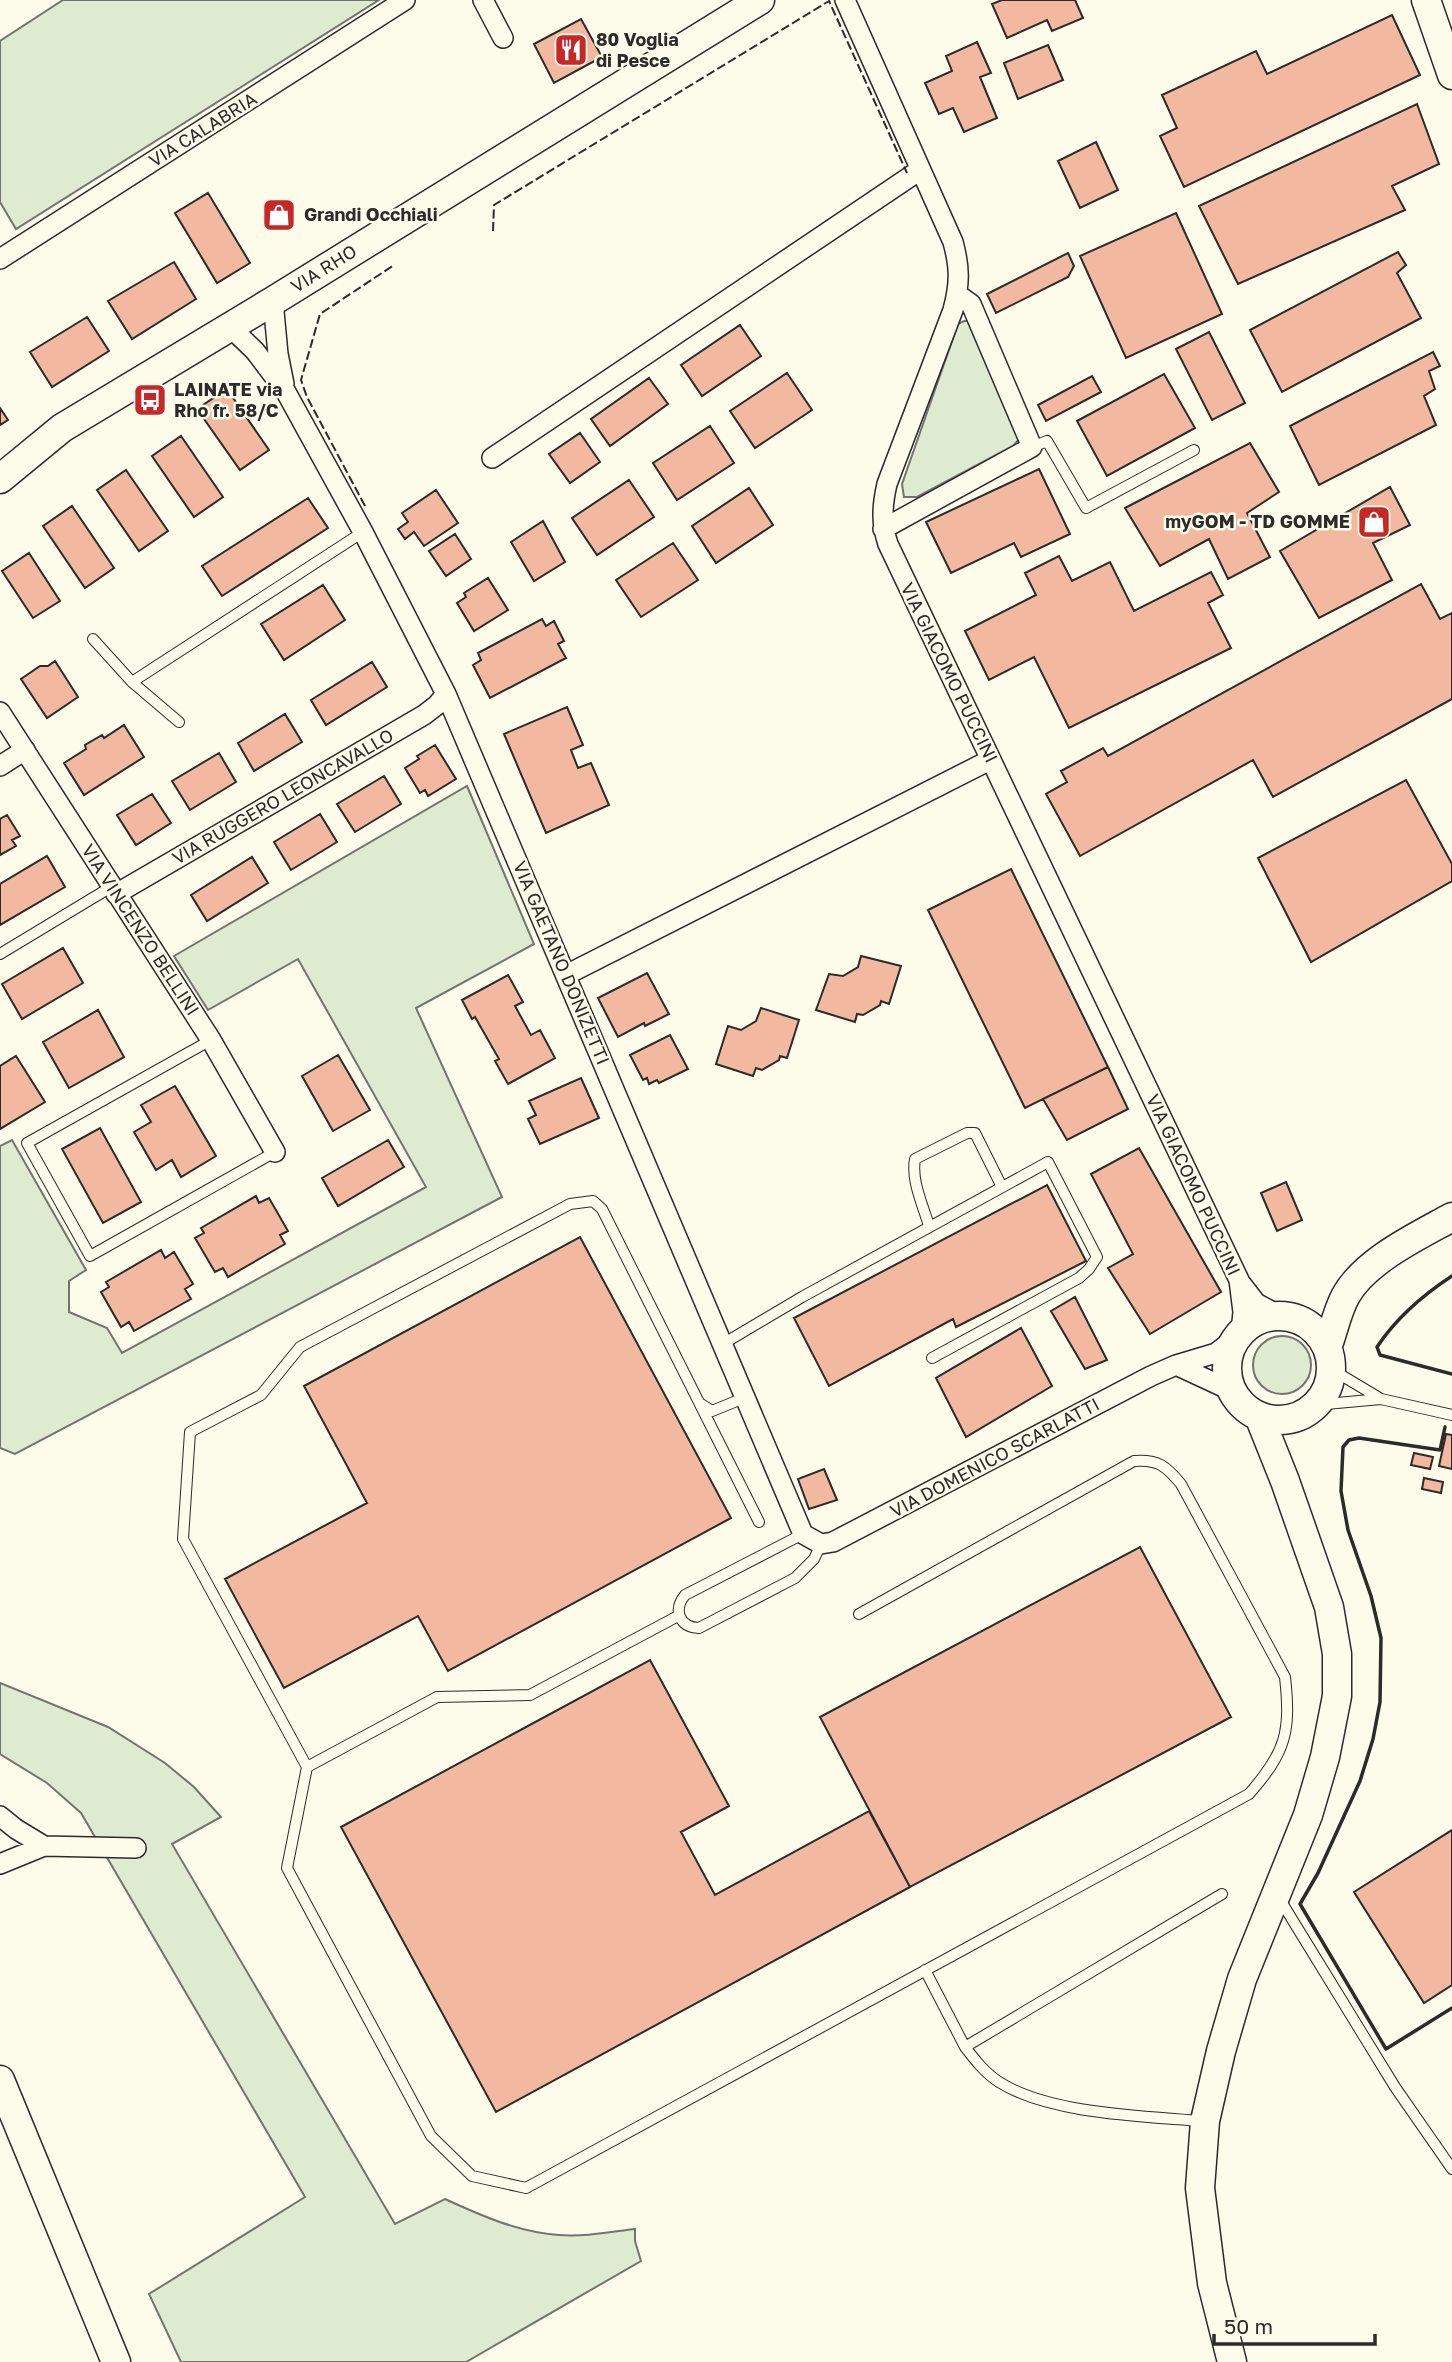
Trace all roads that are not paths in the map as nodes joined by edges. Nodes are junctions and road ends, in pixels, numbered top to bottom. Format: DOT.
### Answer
graph roads {
  1 [pos="405,0"];
  2 [pos="482,0"];
  3 [pos="761,0"];
  4 [pos="845,0"];
  5 [pos="1426,0"];
  6 [pos="503,38"];
  7 [pos="1452,75"];
  8 [pos="920,170"];
  9 [pos="0,259"];
  10 [pos="958,291"];
  11 [pos="273,302"];
  12 [pos="230,327"];
  13 [pos="286,392"];
  14 [pos="1032,447"];
  15 [pos="1194,450"];
  16 [pos="492,457"];
  17 [pos="0,479"];
  18 [pos="883,529"];
  19 [pos="363,532"];
  20 [pos="93,639"];
  21 [pos="132,682"];
  22 [pos="446,694"];
  23 [pos="0,712"];
  24 [pos="179,722"];
  25 [pos="24,750"];
  26 [pos="990,760"];
  27 [pos="0,766"];
  28 [pos="113,890"];
  29 [pos="0,954"];
  30 [pos="566,975"];
  31 [pos="211,1040"];
  32 [pos="275,1152"];
  33 [pos="1002,1187"];
  34 [pos="1452,1217"];
  35 [pos="929,1227"];
  36 [pos="1239,1280"];
  37 [pos="1345,1296"];
  38 [pos="1285,1317"];
  39 [pos="1239,1335"];
  40 [pos="721,1345"];
  41 [pos="932,1358"];
  42 [pos="1329,1359"];
  43 [pos="1176,1365"];
  44 [pos="1232,1391"];
  45 [pos="744,1398"];
  46 [pos="1381,1399"];
  47 [pos="700,1404"];
  48 [pos="1311,1409"];
  49 [pos="1452,1415"];
  50 [pos="1259,1416"];
  51 [pos="1285,1481"];
  52 [pos="760,1522"];
  53 [pos="812,1540"];
  54 [pos="859,1614"];
  55 [pos="678,1616"];
  56 [pos="307,1767"];
  57 [pos="0,1816"];
  58 [pos="44,1846"];
  59 [pos="136,1848"];
  60 [pos="0,1864"];
  61 [pos="1222,1894"];
  62 [pos="1277,1894"];
  63 [pos="925,1970"];
  64 [pos="965,2047"];
  65 [pos="0,2080"];
  66 [pos="1205,2121"];
  67 [pos="1452,2169"];
  68 [pos="116,2362"];
  69 [pos="1232,2362"];
  1 -- 9 [label="street, VIA CALABRIA"];
  2 -- 6 [label="street"];
  3 -- 11 [label="main road, VIA RHO"];
  4 -- 8 [label="street, VIA GIACOMO PUCCINI"];
  5 -- 7 [label="main road"];
  8 -- 10 [label="street, VIA GIACOMO PUCCINI"];
  8 -- 16 [label="street"];
  10 -- 14 [label="street"];
  10 -- 18 [label="street, VIA GIACOMO PUCCINI"];
  11 -- 12 [label="main road, VIA RHO"];
  11 -- 13 [label="street, VIA GAETANO DONIZETTI"];
  12 -- 13 [label="street, VIA GAETANO DONIZETTI"];
  12 -- 17 [label="main road, VIA RHO"];
  13 -- 19 [label="street, VIA GAETANO DONIZETTI"];
  14 -- 15 [label="lane"];
  14 -- 18 [label="street"];
  18 -- 26 [label="street, VIA GIACOMO PUCCINI"];
  19 -- 21 [label="lane"];
  19 -- 22 [label="street, VIA GAETANO DONIZETTI"];
  20 -- 21 [label="lane"];
  21 -- 24 [label="lane"];
  22 -- 28 [label="street, VIA RUGGERO LEONCAVALLO"];
  22 -- 30 [label="street, VIA GAETANO DONIZETTI"];
  23 -- 25 [label="street, VIA VINCENZO BELLINI"];
  25 -- 27 [label="street"];
  25 -- 28 [label="street, VIA VINCENZO BELLINI"];
  26 -- 30 [label="street"];
  26 -- 36 [label="street, VIA GIACOMO PUCCINI"];
  28 -- 29 [label="lane"];
  28 -- 31 [label="street, VIA VINCENZO BELLINI"];
  30 -- 40 [label="street, VIA GAETANO DONIZETTI"];
  31 -- 32 [label="street, VIA VINCENZO BELLINI"];
  31 -- 32 [label="lane"];
  33 -- 35 [label="lane"];
  33 -- 35 [label="lane"];
  33 -- 41 [label="lane"];
  34 -- 37 [label="main road"];
  35 -- 40 [label="lane"];
  36 -- 38 [label="street"];
  36 -- 39 [label="street, VIA GIACOMO PUCCINI"];
  37 -- 38 [label="main road"];
  37 -- 42 [label="main road"];
  38 -- 39 [label="main road"];
  38 -- 42 [label="main road"];
  39 -- 43 [label="street, VIA DOMENICO SCARLATTI"];
  39 -- 44 [label="main road"];
  40 -- 45 [label="street, VIA GAETANO DONIZETTI"];
  42 -- 46 [label="lane"];
  42 -- 48 [label="main road"];
  43 -- 44 [label="street"];
  43 -- 53 [label="street, VIA DOMENICO SCARLATTI"];
  44 -- 50 [label="main road"];
  45 -- 47 [label="lane"];
  45 -- 53 [label="street, VIA GAETANO DONIZETTI"];
  46 -- 48 [label="lane"];
  46 -- 49 [label="lane"];
  47 -- 52 [label="lane"];
  47 -- 56 [label="lane"];
  48 -- 50 [label="main road"];
  48 -- 51 [label="main road"];
  50 -- 51 [label="main road"];
  51 -- 62 [label="main road"];
  53 -- 55 [label="lane"];
  53 -- 55 [label="lane"];
  54 -- 63 [label="lane"];
  55 -- 56 [label="lane"];
  56 -- 63 [label="lane"];
  57 -- 58 [label="street"];
  58 -- 59 [label="street"];
  58 -- 60 [label="street"];
  61 -- 64 [label="lane"];
  62 -- 66 [label="main road"];
  62 -- 67 [label="lane"];
  63 -- 64 [label="lane"];
  64 -- 66 [label="lane"];
  65 -- 68 [label="main road"];
  66 -- 69 [label="main road"];
}
